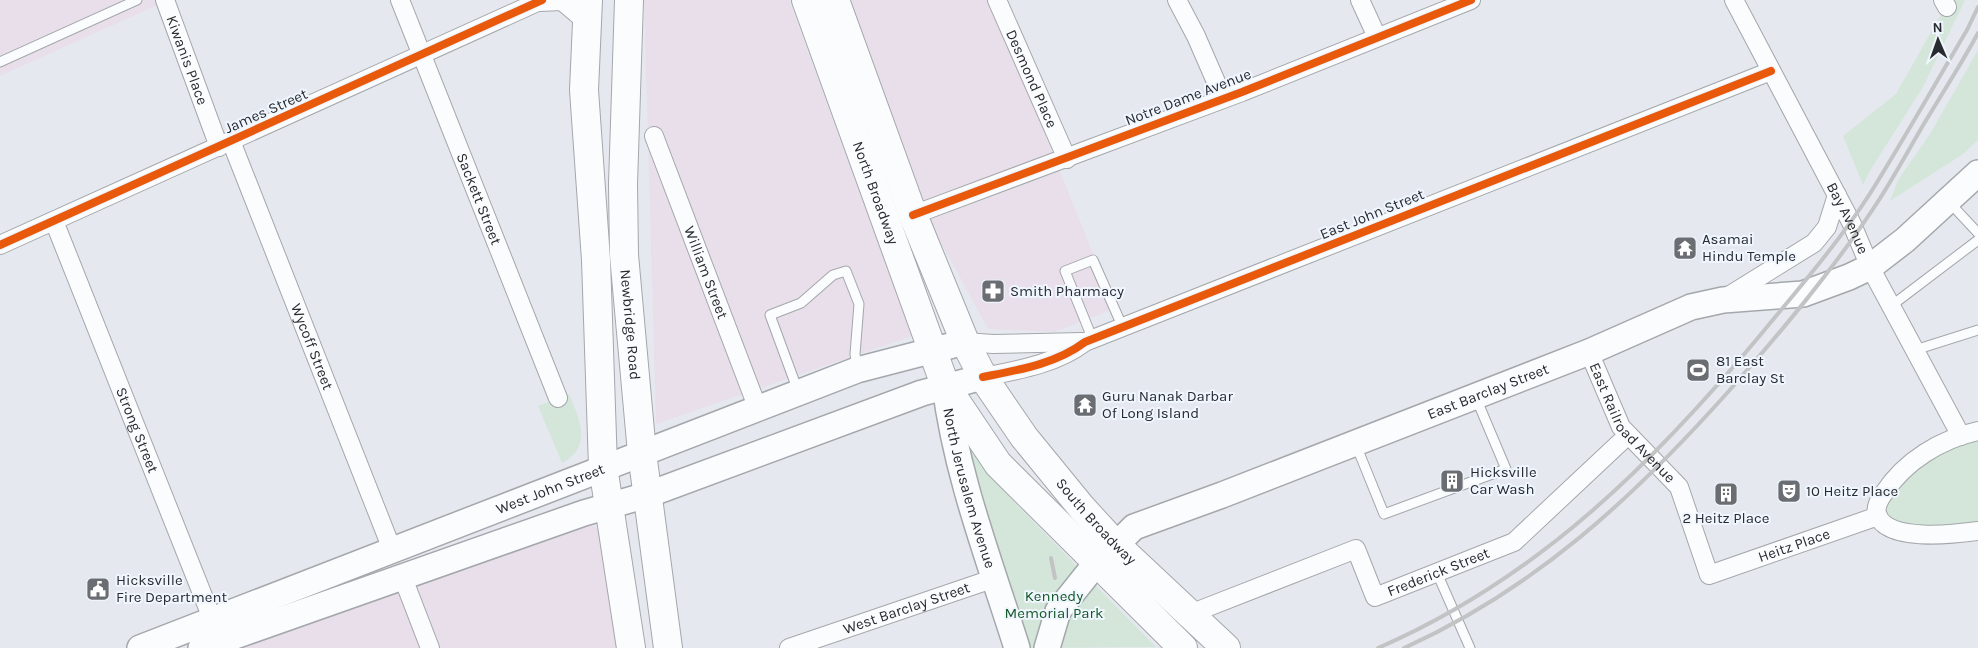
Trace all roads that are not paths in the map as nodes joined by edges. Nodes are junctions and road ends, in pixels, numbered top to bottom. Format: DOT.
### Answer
graph roads {
  1 [pos="137,0"];
  2 [pos="165,0"];
  3 [pos="400,0"];
  4 [pos="997,0"];
  5 [pos="1177,0"];
  6 [pos="1360,0"];
  7 [pos="1471,0"];
  8 [pos="1734,0"];
  9 [pos="541,1"];
  10 [pos="828,4"];
  11 [pos="625,7"];
  12 [pos="588,11"];
  13 [pos="1377,37"];
  14 [pos="422,55"];
  15 [pos="0,62"];
  16 [pos="1771,71"];
  17 [pos="1223,98"];
  18 [pos="654,136"];
  19 [pos="225,144"];
  20 [pos="1067,159"];
  21 [pos="1978,173"];
  22 [pos="1837,194"];
  23 [pos="1948,200"];
  24 [pos="913,215"];
  25 [pos="54,221"];
  26 [pos="1978,233"];
  27 [pos="1978,240"];
  28 [pos="0,245"];
  29 [pos="1870,267"];
  30 [pos="1723,300"];
  31 [pos="1891,306"];
  32 [pos="1123,328"];
  33 [pos="1978,330"];
  34 [pos="1089,341"];
  35 [pos="965,342"];
  36 [pos="932,349"];
  37 [pos="1915,350"];
  38 [pos="1589,352"];
  39 [pos="857,370"];
  40 [pos="983,377"];
  41 [pos="945,385"];
  42 [pos="798,394"];
  43 [pos="1475,396"];
  44 [pos="558,398"];
  45 [pos="758,409"];
  46 [pos="1970,434"];
  47 [pos="1627,436"];
  48 [pos="1356,443"];
  49 [pos="642,453"];
  50 [pos="604,467"];
  51 [pos="647,495"];
  52 [pos="609,506"];
  53 [pos="1878,516"];
  54 [pos="1978,531"];
  55 [pos="392,552"];
  56 [pos="1107,554"];
  57 [pos="1438,573"];
  58 [pos="1709,575"];
  59 [pos="403,578"];
  60 [pos="996,578"];
  61 [pos="1190,614"];
  62 [pos="212,636"];
  63 [pos="140,648"];
  64 [pos="430,648"];
  65 [pos="631,648"];
  66 [pos="668,648"];
  67 [pos="789,648"];
  68 [pos="1017,648"];
  69 [pos="1047,648"];
  70 [pos="1184,648"];
  71 [pos="1226,648"];
  72 [pos="1470,648"];
  1 -- 15 [label="lane"];
  2 -- 19 [label="street, Kiwanis Place"];
  3 -- 14 [label="street, Sackett Street"];
  4 -- 20 [label="street, Desmond Place"];
  5 -- 17 [label="street"];
  6 -- 13 [label="street"];
  7 -- 13 [label="street, Notre Dame Avenue"];
  8 -- 16 [label="street, Bay Avenue"];
  9 -- 12 [label="street, James Street"];
  9 -- 14 [label="street, James Street"];
  10 -- 24 [label="main road, North Broadway"];
  10 -- 36 [label="main road, North Broadway"];
  11 -- 49 [label="main road, Newbridge Road"];
  12 -- 50 [label="main road"];
  13 -- 17 [label="street, Notre Dame Avenue"];
  14 -- 19 [label="street, James Street"];
  14 -- 44 [label="street, Sackett Street"];
  16 -- 22 [label="street, Bay Avenue"];
  16 -- 32 [label="street, East John Street"];
  17 -- 20 [label="street, Notre Dame Avenue"];
  18 -- 45 [label="street, William Street"];
  19 -- 25 [label="street, James Street"];
  19 -- 55 [label="street, Wycoff Street"];
  20 -- 24 [label="street, Notre Dame Avenue"];
  21 -- 23 [label="main road, East Barclay Street"];
  22 -- 29 [label="street, Bay Avenue"];
  22 -- 30 [label="street"];
  23 -- 26 [label="lane"];
  23 -- 29 [label="main road, East Barclay Street"];
  24 -- 35 [label="main road, North Broadway"];
  25 -- 28 [label="street, James Street"];
  25 -- 62 [label="street, Strong Street"];
  27 -- 31 [label="lane"];
  29 -- 30 [label="main road, East Barclay Street"];
  29 -- 31 [label="street, Bay Avenue"];
  30 -- 38 [label="main road, East Barclay Street"];
  31 -- 37 [label="street, Bay Avenue"];
  32 -- 34 [label="street, East John Street"];
  32 -- 34 [label="lane"];
  33 -- 37 [label="lane"];
  34 -- 35 [label="street, East John Street"];
  34 -- 40 [label="street, East John Street"];
  35 -- 36 [label="main road, West John Street"];
  35 -- 40 [label="main road, North Broadway"];
  36 -- 39 [label="main road, West John Street"];
  36 -- 41 [label="main road, North Broadway"];
  37 -- 46 [label="street, Bay Avenue"];
  38 -- 43 [label="main road, East Barclay Street"];
  38 -- 47 [label="street, East Railroad Avenue"];
  39 -- 42 [label="main road, West John Street"];
  39 -- 42 [label="lane"];
  40 -- 41 [label="main road, West John Street"];
  40 -- 56 [label="main road, South Broadway"];
  41 -- 51 [label="main road, West John Street"];
  41 -- 56 [label="main road, South Broadway"];
  41 -- 60 [label="main road, North Jerusalem Avenue"];
  42 -- 45 [label="main road, West John Street"];
  43 -- 48 [label="main road, East Barclay Street"];
  43 -- 48 [label="lane"];
  45 -- 49 [label="main road, West John Street"];
  46 -- 53 [label="street"];
  47 -- 57 [label="street, Frederick Street"];
  47 -- 58 [label="street, East Railroad Avenue"];
  48 -- 56 [label="main road, East Barclay Street"];
  49 -- 50 [label="main road, West John Street"];
  49 -- 51 [label="main road, Newbridge Road"];
  50 -- 52 [label="main road"];
  50 -- 55 [label="main road, West John Street"];
  51 -- 52 [label="main road, West John Street"];
  51 -- 66 [label="main road, Newbridge Road"];
  52 -- 59 [label="main road, West John Street"];
  52 -- 65 [label="main road"];
  53 -- 54 [label="street"];
  53 -- 58 [label="street, Heitz Place"];
  55 -- 62 [label="main road, West John Street"];
  56 -- 61 [label="main road, South Broadway"];
  56 -- 69 [label="main road, East Barclay Street"];
  56 -- 70 [label="main road, South Broadway"];
  57 -- 61 [label="street, Frederick Street"];
  57 -- 72 [label="lane"];
  59 -- 62 [label="main road, West John Street"];
  59 -- 64 [label="street"];
  60 -- 67 [label="street, West Barclay Street"];
  60 -- 68 [label="main road, North Jerusalem Avenue"];
  61 -- 71 [label="main road, South Broadway"];
  62 -- 63 [label="main road, West John Street"];
}
